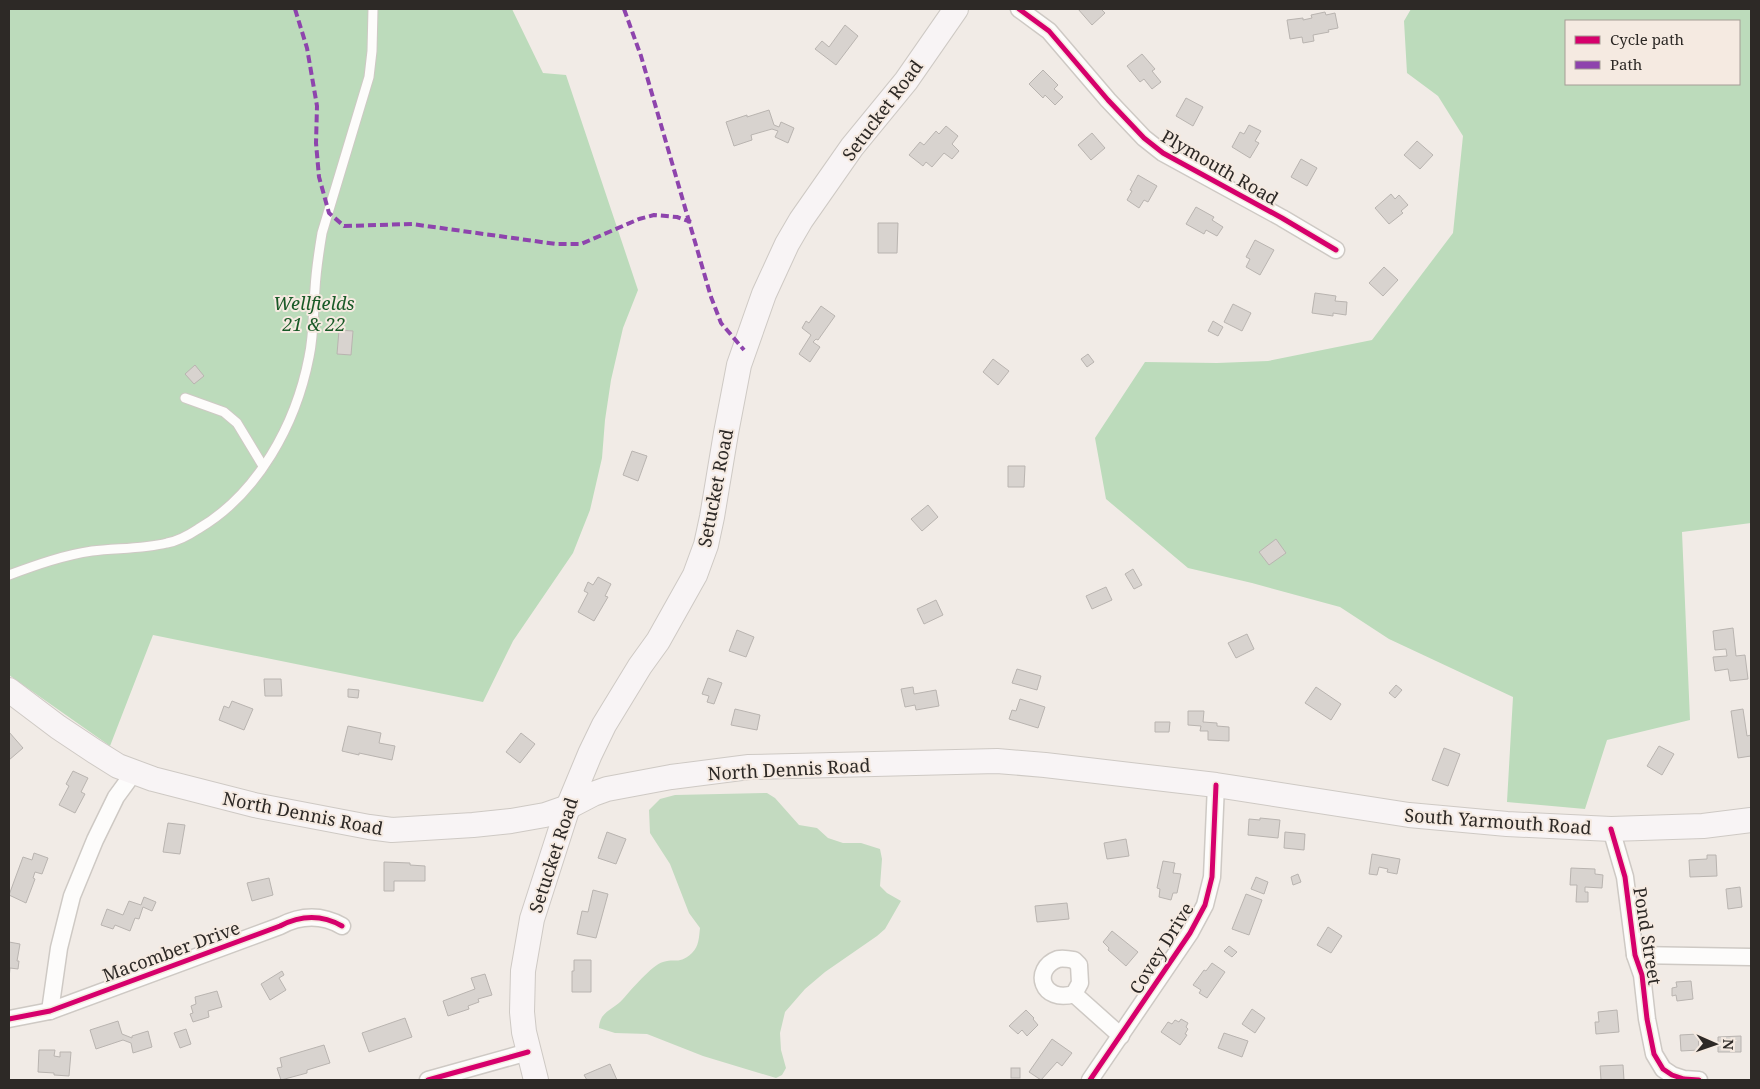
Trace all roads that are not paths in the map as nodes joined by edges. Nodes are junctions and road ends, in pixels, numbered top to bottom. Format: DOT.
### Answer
graph roads {
  1 [pos="373,9"];
  2 [pos="956,9"];
  3 [pos="1019,9"];
  4 [pos="1336,250"];
  5 [pos="185,398"];
  6 [pos="263,466"];
  7 [pos="9,575"];
  8 [pos="9,690"];
  9 [pos="135,772"];
  10 [pos="1216,785"];
  11 [pos="568,807"];
  12 [pos="1365,808"];
  13 [pos="1751,820"];
  14 [pos="1611,829"];
  15 [pos="342,926"];
  16 [pos="1635,955"];
  17 [pos="1751,956"];
  18 [pos="1074,994"];
  19 [pos="50,1011"];
  20 [pos="9,1020"];
  21 [pos="1121,1036"];
  22 [pos="528,1052"];
  23 [pos="428,1080"];
  24 [pos="536,1080"];
  25 [pos="1090,1080"];
  26 [pos="1699,1080"];
  1 -- 6 [label="lane"];
  2 -- 11 [label="main road, Setucket Road"];
  3 -- 4 [label="street, Plymouth Road"];
  5 -- 6 [label="lane"];
  6 -- 7 [label="lane"];
  8 -- 9 [label="main road, North Dennis Road"];
  9 -- 11 [label="main road, North Dennis Road"];
  9 -- 19 [label="street"];
  10 -- 11 [label="main road, North Dennis Road"];
  10 -- 12 [label="main road, North Dennis Road"];
  10 -- 21 [label="street, Covey Drive"];
  11 -- 22 [label="main road, Setucket Road"];
  12 -- 14 [label="main road, South Yarmouth Road"];
  13 -- 14 [label="main road, South Yarmouth Road"];
  14 -- 16 [label="street, Pond Street"];
  15 -- 19 [label="street, Macomber Drive"];
  16 -- 17 [label="street"];
  16 -- 26 [label="street, Pond Street"];
  18 -- 21 [label="street"];
  19 -- 20 [label="street, Macomber Drive"];
  21 -- 25 [label="street, Covey Drive"];
  22 -- 23 [label="street"];
  22 -- 24 [label="main road, Setucket Road"];
}
